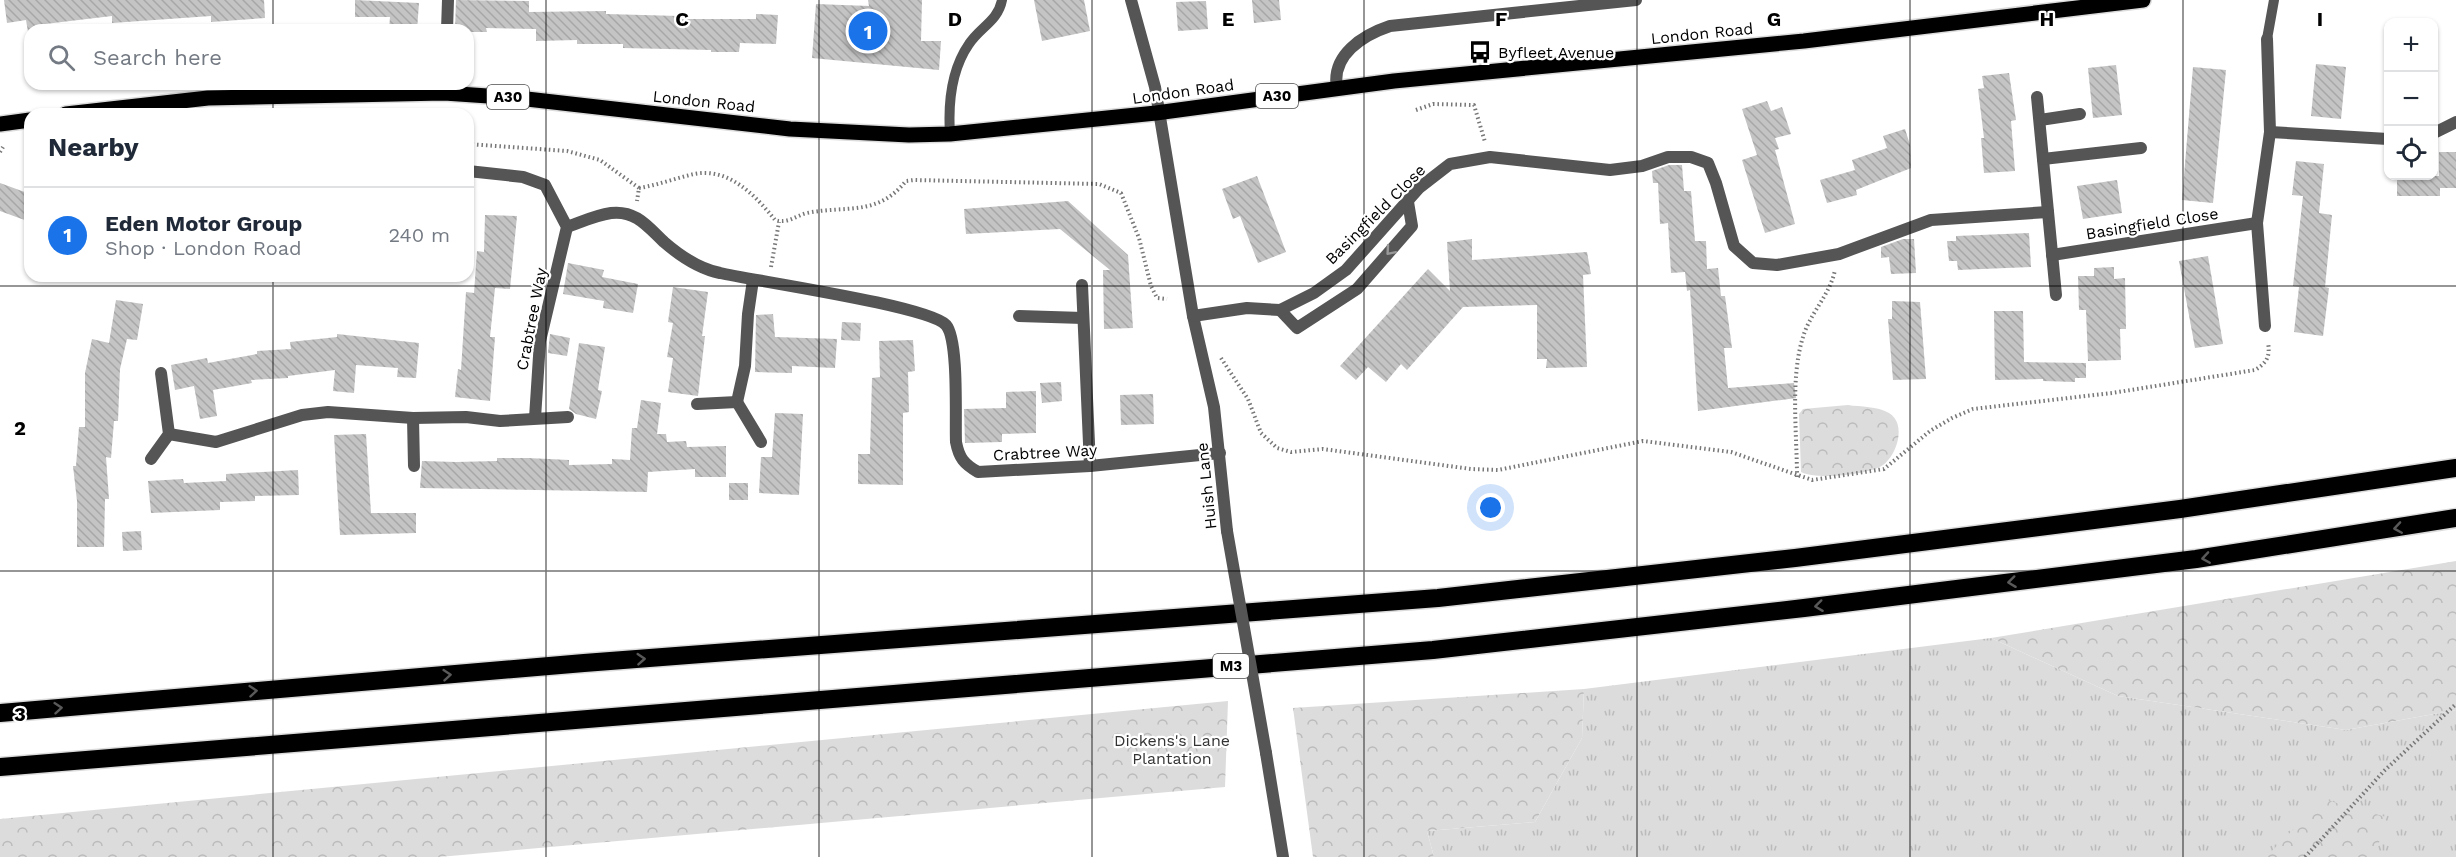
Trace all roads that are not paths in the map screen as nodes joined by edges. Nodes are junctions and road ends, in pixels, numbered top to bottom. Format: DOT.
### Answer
graph roads {
  1 [pos="448,0"];
  2 [pos="1002,0"];
  3 [pos="1131,0"];
  4 [pos="1636,0"];
  5 [pos="2142,0"];
  6 [pos="2274,0"];
  7 [pos="2097,3"];
  8 [pos="447,24"];
  9 [pos="2267,39"];
  10 [pos="1337,88"];
  11 [pos="397,90"];
  12 [pos="460,90"];
  13 [pos="2037,97"];
  14 [pos="119,108"];
  15 [pos="1159,112"];
  16 [pos="2080,114"];
  17 [pos="2040,120"];
  18 [pos="24,121"];
  19 [pos="2456,122"];
  20 [pos="0,124"];
  21 [pos="2438,131"];
  22 [pos="2270,132"];
  23 [pos="950,134"];
  24 [pos="2384,139"];
  25 [pos="2141,148"];
  26 [pos="2043,159"];
  27 [pos="474,172"];
  28 [pos="1408,201"];
  29 [pos="2048,212"];
  30 [pos="2257,223"];
  31 [pos="567,227"];
  32 [pos="2052,255"];
  33 [pos="753,280"];
  34 [pos="1082,285"];
  35 [pos="2056,294"];
  36 [pos="1280,310"];
  37 [pos="1019,316"];
  38 [pos="1192,316"];
  39 [pos="1083,318"];
  40 [pos="2265,327"];
  41 [pos="161,373"];
  42 [pos="736,402"];
  43 [pos="697,404"];
  44 [pos="568,417"];
  45 [pos="413,418"];
  46 [pos="535,418"];
  47 [pos="169,435"];
  48 [pos="761,442"];
  49 [pos="1220,453"];
  50 [pos="151,459"];
  51 [pos="414,466"];
  52 [pos="1090,466"];
  53 [pos="2456,468"];
  54 [pos="2456,519"];
  55 [pos="0,714"];
  56 [pos="0,767"];
  57 [pos="1283,857"];
  1 -- 8 [label="street"];
  2 -- 23 [label="lane"];
  3 -- 15 [label="street"];
  4 -- 10 [label="street"];
  5 -- 7 [label="main road, London Road / A30"];
  6 -- 9 [label="lane"];
  7 -- 10 [label="main road, London Road / A30"];
  9 -- 22 [label="street"];
  10 -- 15 [label="main road, London Road / A30"];
  11 -- 14 [label="main road, London Road / A30"];
  12 -- 23 [label="main road, London Road / A30"];
  13 -- 17 [label="street"];
  15 -- 23 [label="main road, London Road / A30"];
  15 -- 38 [label="street, Huish Lane"];
  16 -- 17 [label="street"];
  17 -- 26 [label="street"];
  18 -- 20 [label="main road"];
  19 -- 21 [label="street"];
  22 -- 24 [label="street"];
  22 -- 30 [label="street"];
  25 -- 26 [label="street"];
  26 -- 29 [label="street"];
  27 -- 31 [label="street"];
  28 -- 29 [label="street, Basingfield Close"];
  28 -- 36 [label="street, Basingfield Close"];
  28 -- 36 [label="street, one-way"];
  29 -- 32 [label="street"];
  30 -- 32 [label="street, Basingfield Close"];
  30 -- 40 [label="street"];
  31 -- 33 [label="street, Crabtree Way"];
  31 -- 46 [label="street, Crabtree Way"];
  32 -- 35 [label="street"];
  33 -- 42 [label="street"];
  33 -- 52 [label="street, Crabtree Way"];
  34 -- 39 [label="street"];
  36 -- 38 [label="street"];
  37 -- 39 [label="street"];
  38 -- 49 [label="street, Huish Lane"];
  39 -- 52 [label="street"];
  41 -- 47 [label="street"];
  42 -- 43 [label="street"];
  42 -- 48 [label="street"];
  44 -- 46 [label="street"];
  45 -- 46 [label="street"];
  45 -- 47 [label="street"];
  45 -- 51 [label="street"];
  47 -- 50 [label="street"];
  49 -- 52 [label="street, Crabtree Way"];
  49 -- 57 [label="street, Huish Lane, bridge"];
  55 -- 53 [label="highway, one-way"];
  54 -- 56 [label="highway, M3, one-way"];
}
